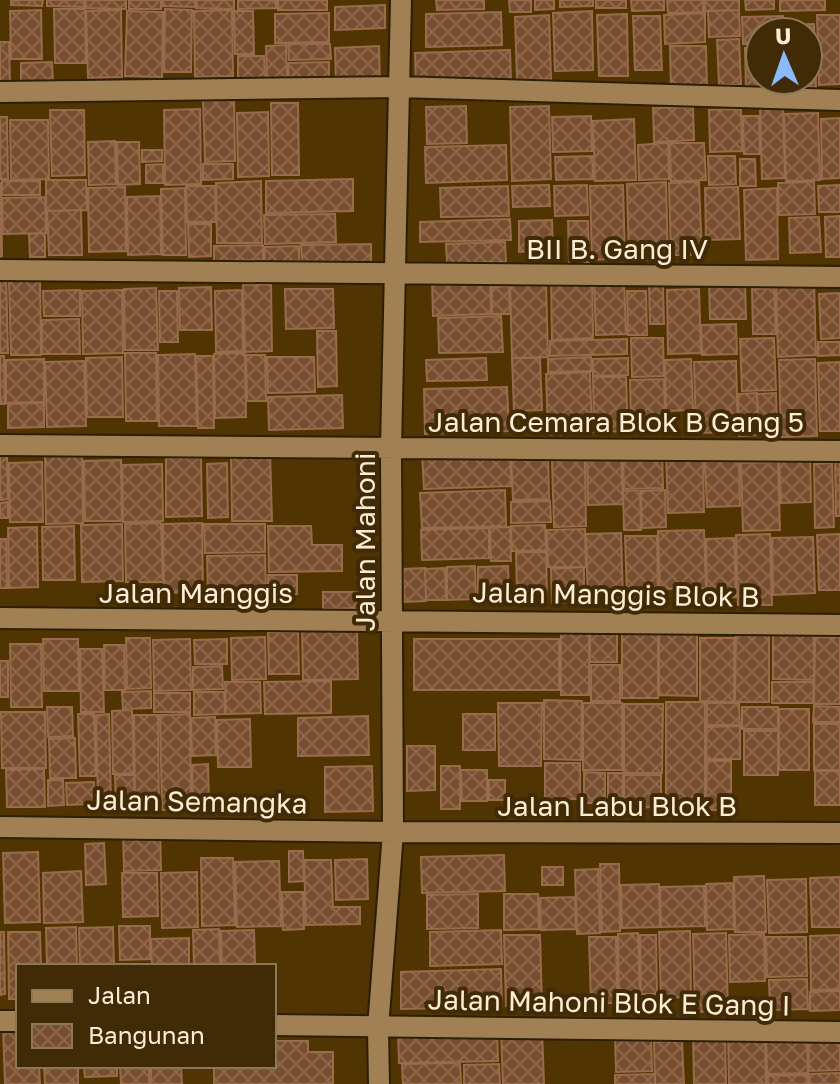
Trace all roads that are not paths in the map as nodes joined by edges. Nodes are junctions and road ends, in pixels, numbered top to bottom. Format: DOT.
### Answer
graph roads {
  1 [pos="401,0"];
  2 [pos="399,87"];
  3 [pos="0,92"];
  4 [pos="840,100"];
  5 [pos="0,270"];
  6 [pos="393,274"];
  7 [pos="840,277"];
  8 [pos="0,445"];
  9 [pos="391,448"];
  10 [pos="840,451"];
  11 [pos="0,618"];
  12 [pos="392,620"];
  13 [pos="840,625"];
  14 [pos="0,827"];
  15 [pos="393,832"];
  16 [pos="840,833"];
  17 [pos="276,1025"];
  18 [pos="378,1028"];
  19 [pos="840,1032"];
  20 [pos="379,1084"];
  1 -- 2 [label="street, Jalan Mahoni"];
  2 -- 3 [label="street"];
  2 -- 4 [label="street"];
  2 -- 6 [label="street, Jalan Mahoni"];
  5 -- 6 [label="street, BII B. Gang IV"];
  6 -- 7 [label="street, BII B. Gang IV"];
  6 -- 9 [label="street, Jalan Mahoni"];
  8 -- 9 [label="street, Jalan Cemara Blok B Gang 5"];
  9 -- 10 [label="street, Jalan Cemara Blok B Gang 5"];
  9 -- 12 [label="street, Jalan Mahoni"];
  11 -- 12 [label="street, Jalan Manggis"];
  12 -- 13 [label="street, Jalan Manggis Blok B"];
  12 -- 15 [label="street, Jalan Mahoni"];
  14 -- 15 [label="street, Jalan Semangka"];
  15 -- 16 [label="street, Jalan Labu Blok B"];
  15 -- 18 [label="street, Jalan Mahoni"];
  17 -- 18 [label="street, Jalan Mahoni Blok E Gang I"];
  18 -- 19 [label="street, Jalan Mahoni Blok E Gang I"];
  18 -- 20 [label="street, Jalan Mahoni"];
}
